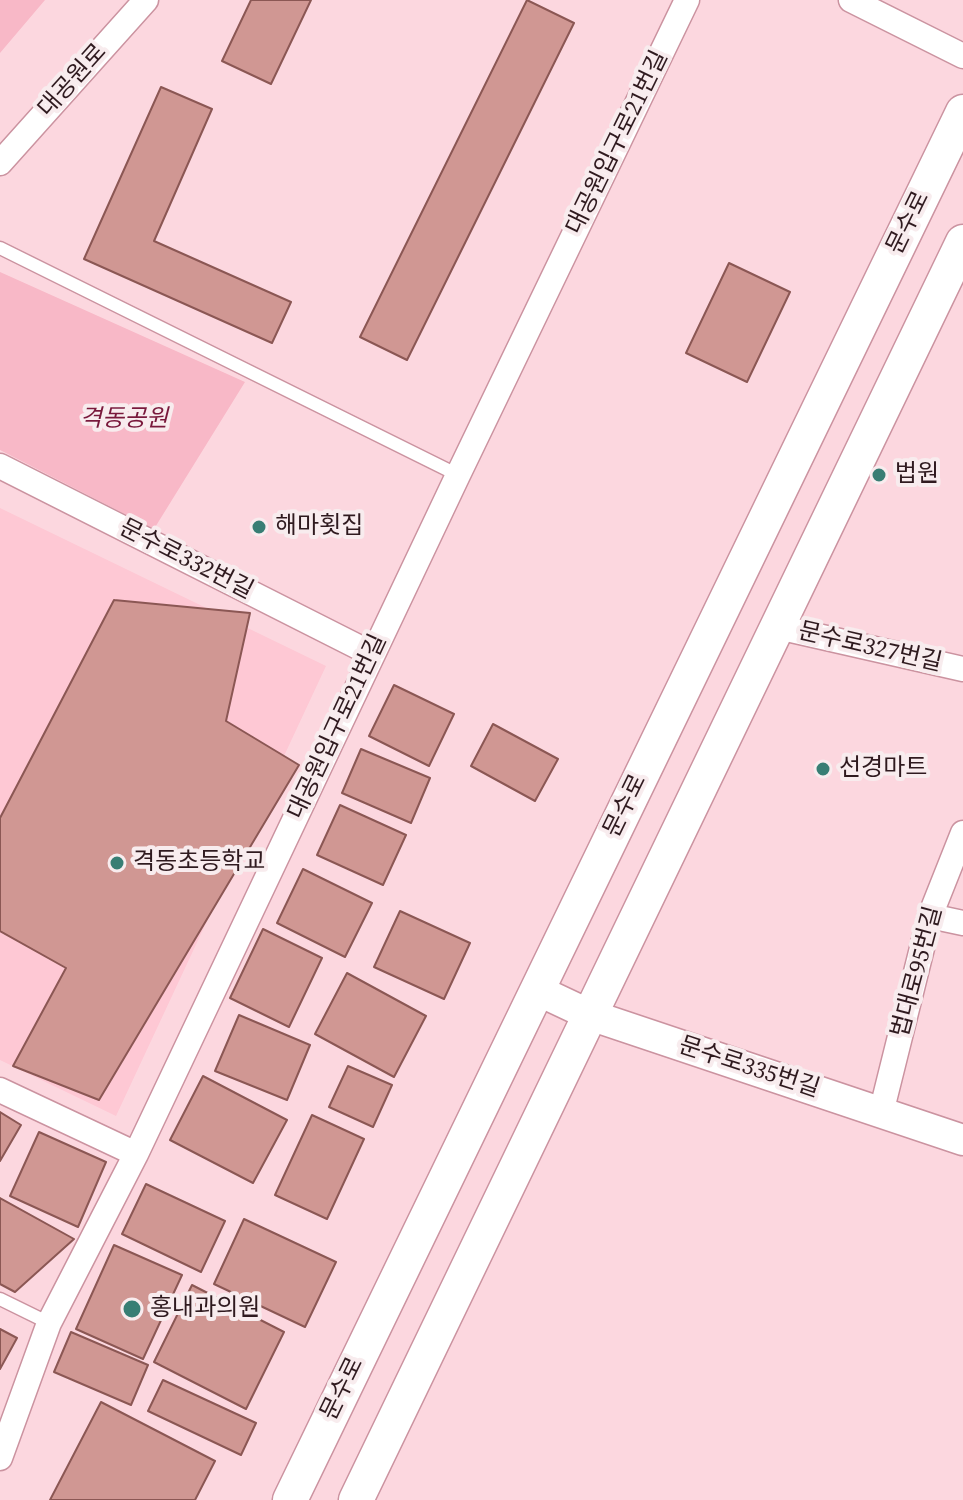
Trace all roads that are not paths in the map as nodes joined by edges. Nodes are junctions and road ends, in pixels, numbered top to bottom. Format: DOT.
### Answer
graph roads {
  1 [pos="146,0"];
  2 [pos="687,0"];
  3 [pos="851,0"];
  4 [pos="963,56"];
  5 [pos="963,112"];
  6 [pos="0,163"];
  7 [pos="963,242"];
  8 [pos="0,248"];
  9 [pos="0,466"];
  10 [pos="458,475"];
  11 [pos="778,627"];
  12 [pos="372,654"];
  13 [pos="963,669"];
  14 [pos="963,833"];
  15 [pos="930,916"];
  16 [pos="963,923"];
  17 [pos="537,990"];
  18 [pos="590,1015"];
  19 [pos="0,1090"];
  20 [pos="881,1113"];
  21 [pos="963,1140"];
  22 [pos="136,1154"];
  23 [pos="0,1299"];
  24 [pos="49,1323"];
  25 [pos="0,1458"];
  26 [pos="290,1500"];
  27 [pos="356,1500"];
  1 -- 6 [label="street, 대공원로"];
  2 -- 10 [label="street, 대공원입구로21번길"];
  3 -- 4 [label="street"];
  5 -- 17 [label="main road, 문수로"];
  7 -- 11 [label="main road"];
  8 -- 10 [label="lane"];
  9 -- 12 [label="street, 문수로332번길"];
  10 -- 12 [label="street, 대공원입구로21번길"];
  11 -- 13 [label="street, 문수로327번길"];
  11 -- 18 [label="main road"];
  12 -- 22 [label="street, 대공원입구로21번길"];
  14 -- 15 [label="street, 법대로95번길"];
  15 -- 16 [label="street"];
  15 -- 20 [label="street, 법대로95번길"];
  17 -- 18 [label="street, 문수로335번길"];
  17 -- 26 [label="main road, 문수로"];
  18 -- 20 [label="street, 문수로335번길"];
  18 -- 27 [label="main road"];
  19 -- 22 [label="street"];
  20 -- 21 [label="street, 문수로335번길"];
  22 -- 24 [label="street, 대공원입구로21번길"];
  23 -- 24 [label="lane"];
  24 -- 25 [label="street, 대공원입구로21번길"];
}
